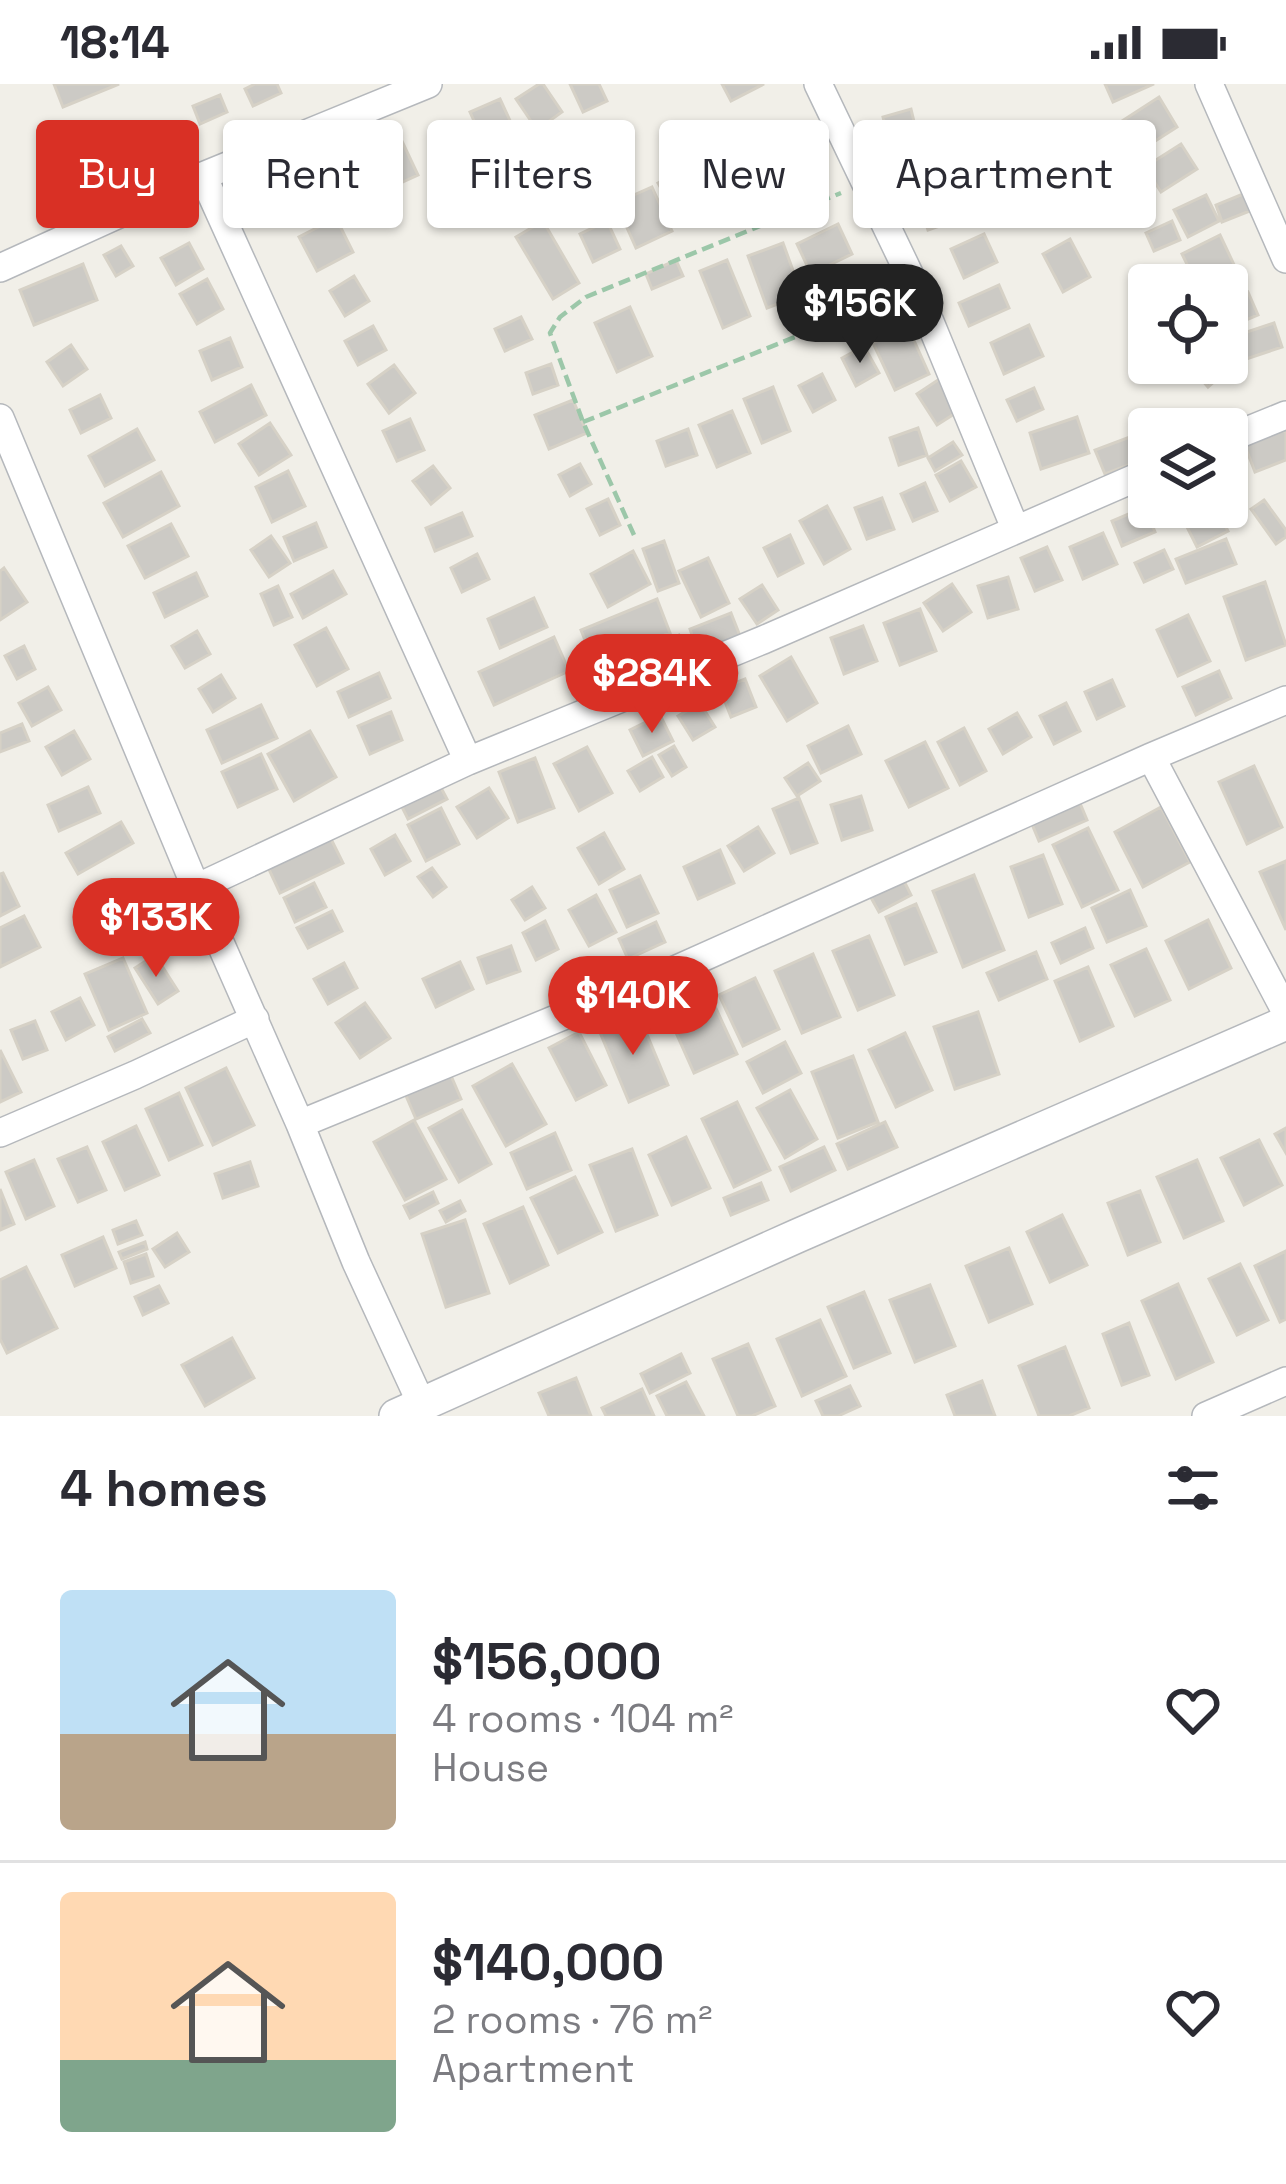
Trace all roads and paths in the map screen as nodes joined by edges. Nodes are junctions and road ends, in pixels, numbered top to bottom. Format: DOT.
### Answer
graph roads {
  1 [pos="428,84"];
  2 [pos="818,84"];
  3 [pos="1209,84"];
  4 [pos="853,156"];
  5 [pos="203,176"];
  6 [pos="853,188"];
  7 [pos="887,228"];
  8 [pos="1286,259"];
  9 [pos="0,268"];
  10 [pos="916,288"];
  11 [pos="1286,415"];
  12 [pos="0,418"];
  13 [pos="583,422"];
  14 [pos="1248,430"];
  15 [pos="1128,481"];
  16 [pos="1015,528"];
  17 [pos="634,535"];
  18 [pos="1286,700"];
  19 [pos="1150,757"];
  20 [pos="468,761"];
  21 [pos="196,888"];
  22 [pos="1286,1012"];
  23 [pos="255,1019"];
  24 [pos="1286,1023"];
  25 [pos="300,1124"];
  26 [pos="0,1133"];
  27 [pos="1286,1381"];
  28 [pos="409,1410"];
  29 [pos="1205,1416"];
  1 -- 5 [label="street"];
  2 -- 4 [label="street"];
  3 -- 8 [label="street"];
  5 -- 9 [label="street"];
  5 -- 20 [label="street"];
  6 -- 13 [label="path"];
  7 -- 10 [label="street"];
  10 -- 13 [label="path"];
  10 -- 16 [label="street"];
  11 -- 14 [label="street"];
  12 -- 21 [label="street"];
  13 -- 17 [label="path"];
  15 -- 16 [label="street"];
  16 -- 20 [label="street"];
  18 -- 19 [label="street"];
  19 -- 22 [label="street"];
  19 -- 25 [label="street"];
  20 -- 21 [label="street"];
  21 -- 23 [label="street"];
  23 -- 25 [label="street"];
  23 -- 26 [label="street"];
  24 -- 28 [label="street"];
  25 -- 28 [label="street"];
  27 -- 29 [label="street"];
}
